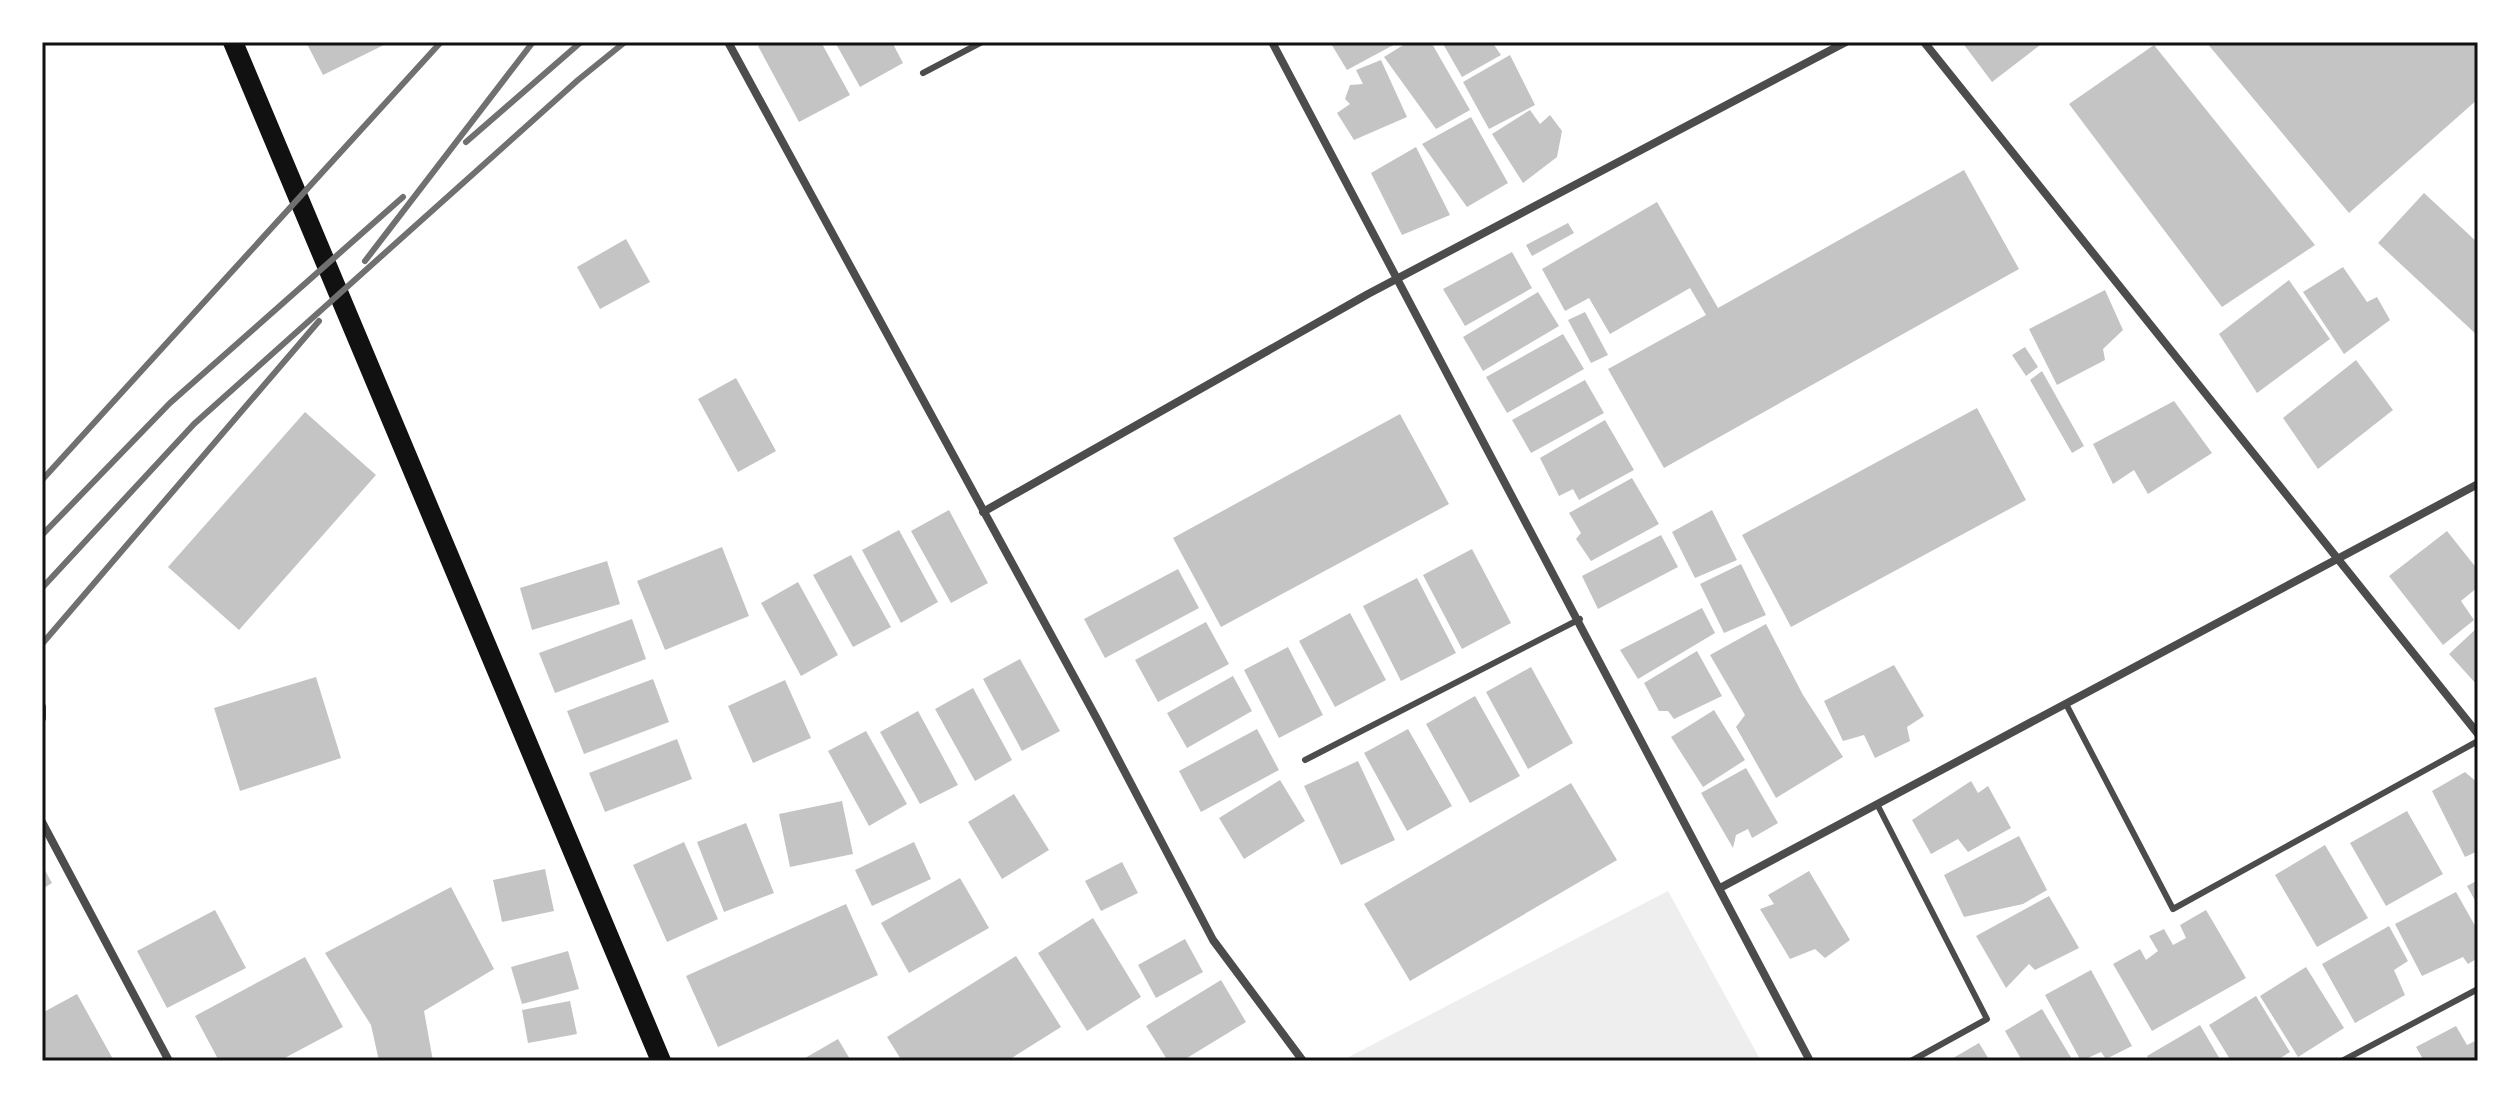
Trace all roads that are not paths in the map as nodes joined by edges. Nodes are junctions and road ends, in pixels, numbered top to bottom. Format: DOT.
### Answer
graph roads {
  1 [pos="233,42"];
  2 [pos="728,42"];
  3 [pos="982,42"];
  4 [pos="1272,42"];
  5 [pos="1846,42"];
  6 [pos="1924,42"];
  7 [pos="923,73"];
  8 [pos="1397,279"];
  9 [pos="2478,484"];
  10 [pos="983,512"];
  11 [pos="2336,560"];
  12 [pos="1580,619"];
  13 [pos="2066,704"];
  14 [pos="42,707"];
  15 [pos="42,718"];
  16 [pos="2478,734"];
  17 [pos="2478,741"];
  18 [pos="1305,760"];
  19 [pos="1877,804"];
  20 [pos="42,822"];
  21 [pos="1720,888"];
  22 [pos="2478,989"];
  23 [pos="169,1061"];
  24 [pos="661,1061"];
  25 [pos="1303,1061"];
  26 [pos="1810,1061"];
  27 [pos="1911,1061"];
  28 [pos="2342,1061"];
  1 -- 24 [label="main road"];
  2 -- 10 [label="street"];
  3 -- 7 [label="lane"];
  4 -- 8 [label="street"];
  5 -- 8 [label="street"];
  6 -- 11 [label="street"];
  8 -- 10 [label="street"];
  8 -- 12 [label="street"];
  9 -- 11 [label="street"];
  10 -- 25 [label="street"];
  11 -- 13 [label="street"];
  11 -- 16 [label="street"];
  12 -- 18 [label="lane"];
  12 -- 21 [label="street"];
  13 -- 17 [label="lane"];
  13 -- 19 [label="street"];
  14 -- 15 [label="street"];
  19 -- 21 [label="street"];
  19 -- 27 [label="lane"];
  20 -- 23 [label="street"];
  21 -- 26 [label="street"];
  22 -- 28 [label="lane"];
}
